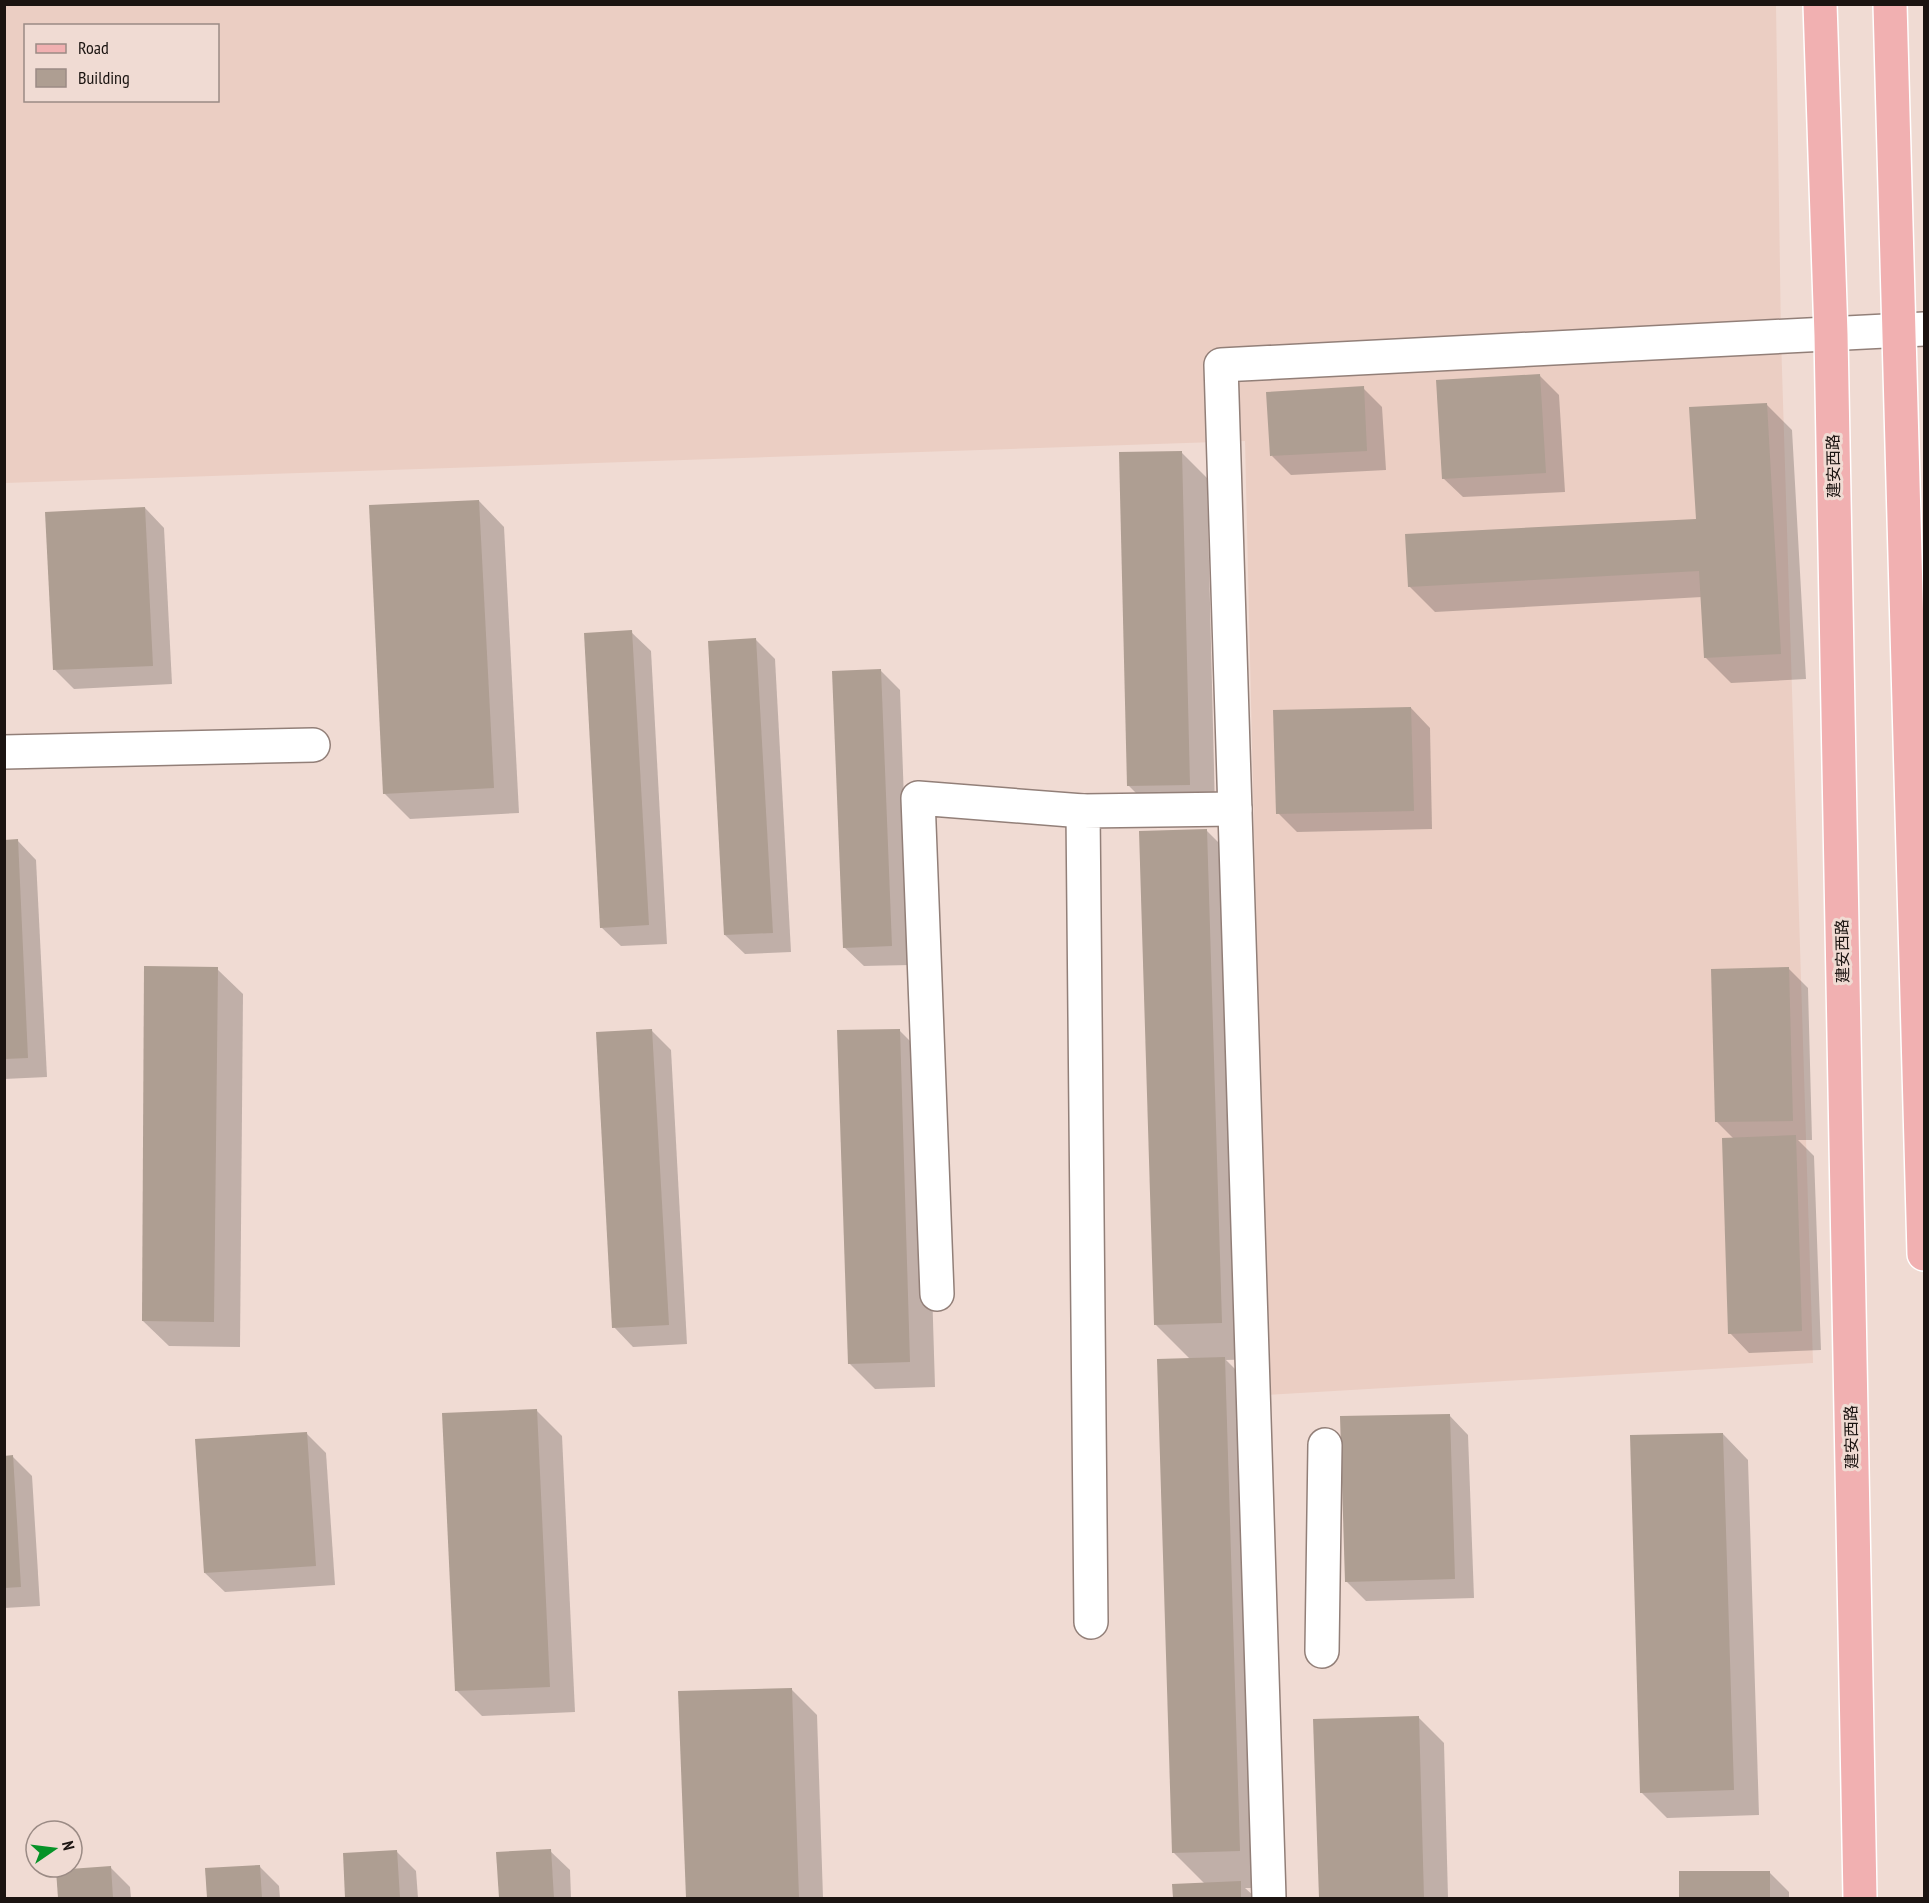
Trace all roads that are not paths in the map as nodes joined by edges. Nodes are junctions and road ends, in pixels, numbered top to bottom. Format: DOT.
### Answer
graph roads {
  1 [pos="1820,4"];
  2 [pos="1890,4"];
  3 [pos="1912,330"];
  4 [pos="1831,334"];
  5 [pos="313,745"];
  6 [pos="4,752"];
  7 [pos="1235,809"];
  8 [pos="1083,811"];
  9 [pos="1924,1254"];
  10 [pos="937,1294"];
  11 [pos="1325,1445"];
  12 [pos="1090,1622"];
  13 [pos="1322,1651"];
  14 [pos="1269,1899"];
  15 [pos="1860,1899"];
  1 -- 4 [label="main road, 建安西路"];
  2 -- 3 [label="main road"];
  3 -- 4 [label="street"];
  3 -- 9 [label="main road"];
  4 -- 7 [label="street"];
  4 -- 15 [label="main road, 建安西路"];
  5 -- 6 [label="street"];
  7 -- 8 [label="street"];
  7 -- 14 [label="street"];
  8 -- 10 [label="street"];
  8 -- 12 [label="street"];
  11 -- 13 [label="street"];
}
